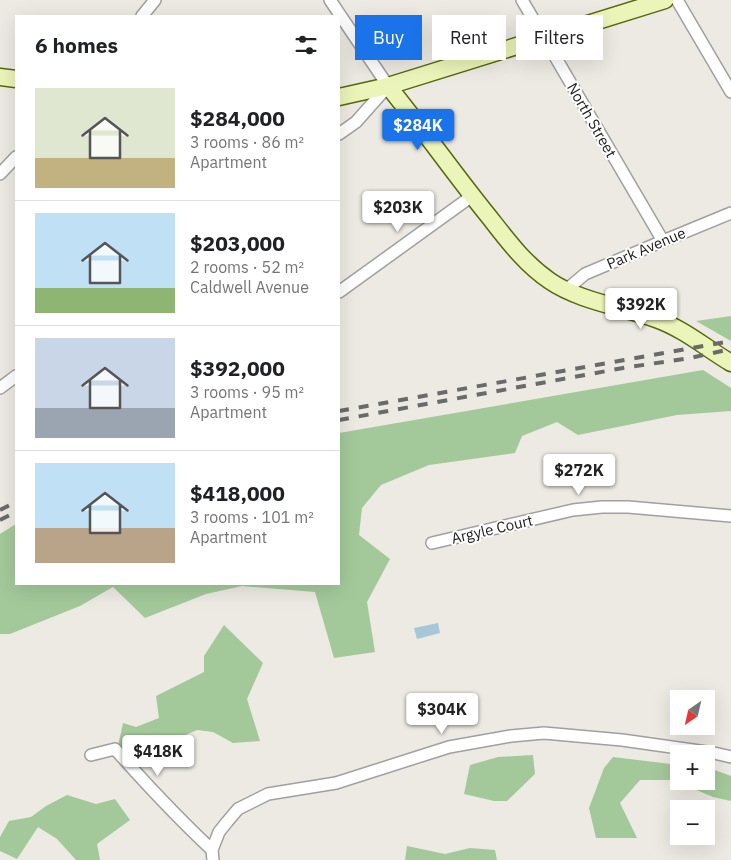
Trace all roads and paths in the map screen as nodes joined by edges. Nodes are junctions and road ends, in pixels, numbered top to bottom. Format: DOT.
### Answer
graph roads {
  1 [pos="155,0"];
  2 [pos="330,0"];
  3 [pos="522,0"];
  4 [pos="665,0"];
  5 [pos="677,0"];
  6 [pos="143,15"];
  7 [pos="531,15"];
  8 [pos="603,19"];
  9 [pos="516,46"];
  10 [pos="557,60"];
  11 [pos="0,77"];
  12 [pos="15,79"];
  13 [pos="388,86"];
  14 [pos="731,92"];
  15 [pos="340,97"];
  16 [pos="340,133"];
  17 [pos="15,158"];
  18 [pos="0,174"];
  19 [pos="472,196"];
  20 [pos="731,213"];
  21 [pos="662,241"];
  22 [pos="566,290"];
  23 [pos="340,291"];
  24 [pos="731,363"];
  25 [pos="15,377"];
  26 [pos="0,388"];
  27 [pos="731,516"];
  28 [pos="432,543"];
  29 [pos="91,755"];
  30 [pos="731,757"];
  31 [pos="212,855"];
  1 -- 6 [label="street"];
  2 -- 13 [label="street"];
  3 -- 7 [label="street, North Street"];
  4 -- 8 [label="main road"];
  5 -- 14 [label="street"];
  9 -- 13 [label="main road"];
  10 -- 21 [label="street, North Street"];
  11 -- 12 [label="main road"];
  13 -- 15 [label="main road"];
  13 -- 16 [label="street"];
  13 -- 19 [label="main road"];
  17 -- 18 [label="street"];
  19 -- 22 [label="main road"];
  19 -- 23 [label="street"];
  20 -- 21 [label="street, Park Avenue"];
  21 -- 22 [label="street, Park Avenue"];
  22 -- 24 [label="main road"];
  25 -- 26 [label="street"];
  27 -- 28 [label="street, Argyle Court"];
  29 -- 31 [label="street"];
  30 -- 31 [label="street"];
}
